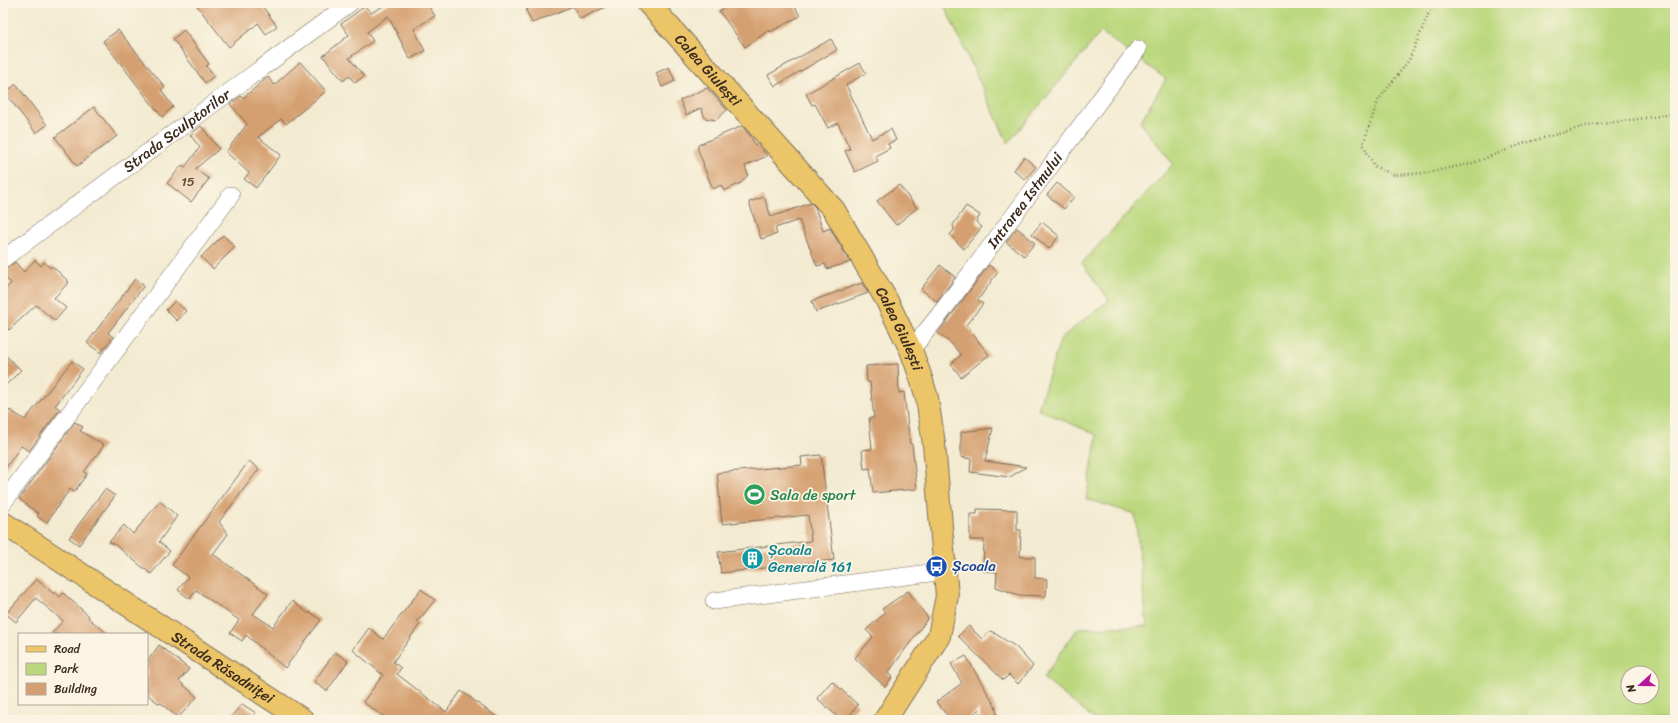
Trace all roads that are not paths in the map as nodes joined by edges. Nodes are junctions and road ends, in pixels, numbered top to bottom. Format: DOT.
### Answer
graph roads {
  1 [pos="350,3"];
  2 [pos="648,3"];
  3 [pos="1138,49"];
  4 [pos="231,195"];
  5 [pos="3,259"];
  6 [pos="911,350"];
  7 [pos="3,503"];
  8 [pos="3,523"];
  9 [pos="945,571"];
  10 [pos="714,601"];
  11 [pos="303,720"];
  12 [pos="886,720"];
  1 -- 5 [label="street, Strada Sculptorilor"];
  2 -- 6 [label="main road, Calea Giulești"];
  3 -- 6 [label="street, Intrarea Istmului"];
  4 -- 7 [label="street"];
  6 -- 9 [label="main road, Calea Giulești"];
  8 -- 11 [label="main road, Strada Răsadniței"];
  9 -- 10 [label="street"];
  9 -- 12 [label="main road, Calea Giulești"];
}
